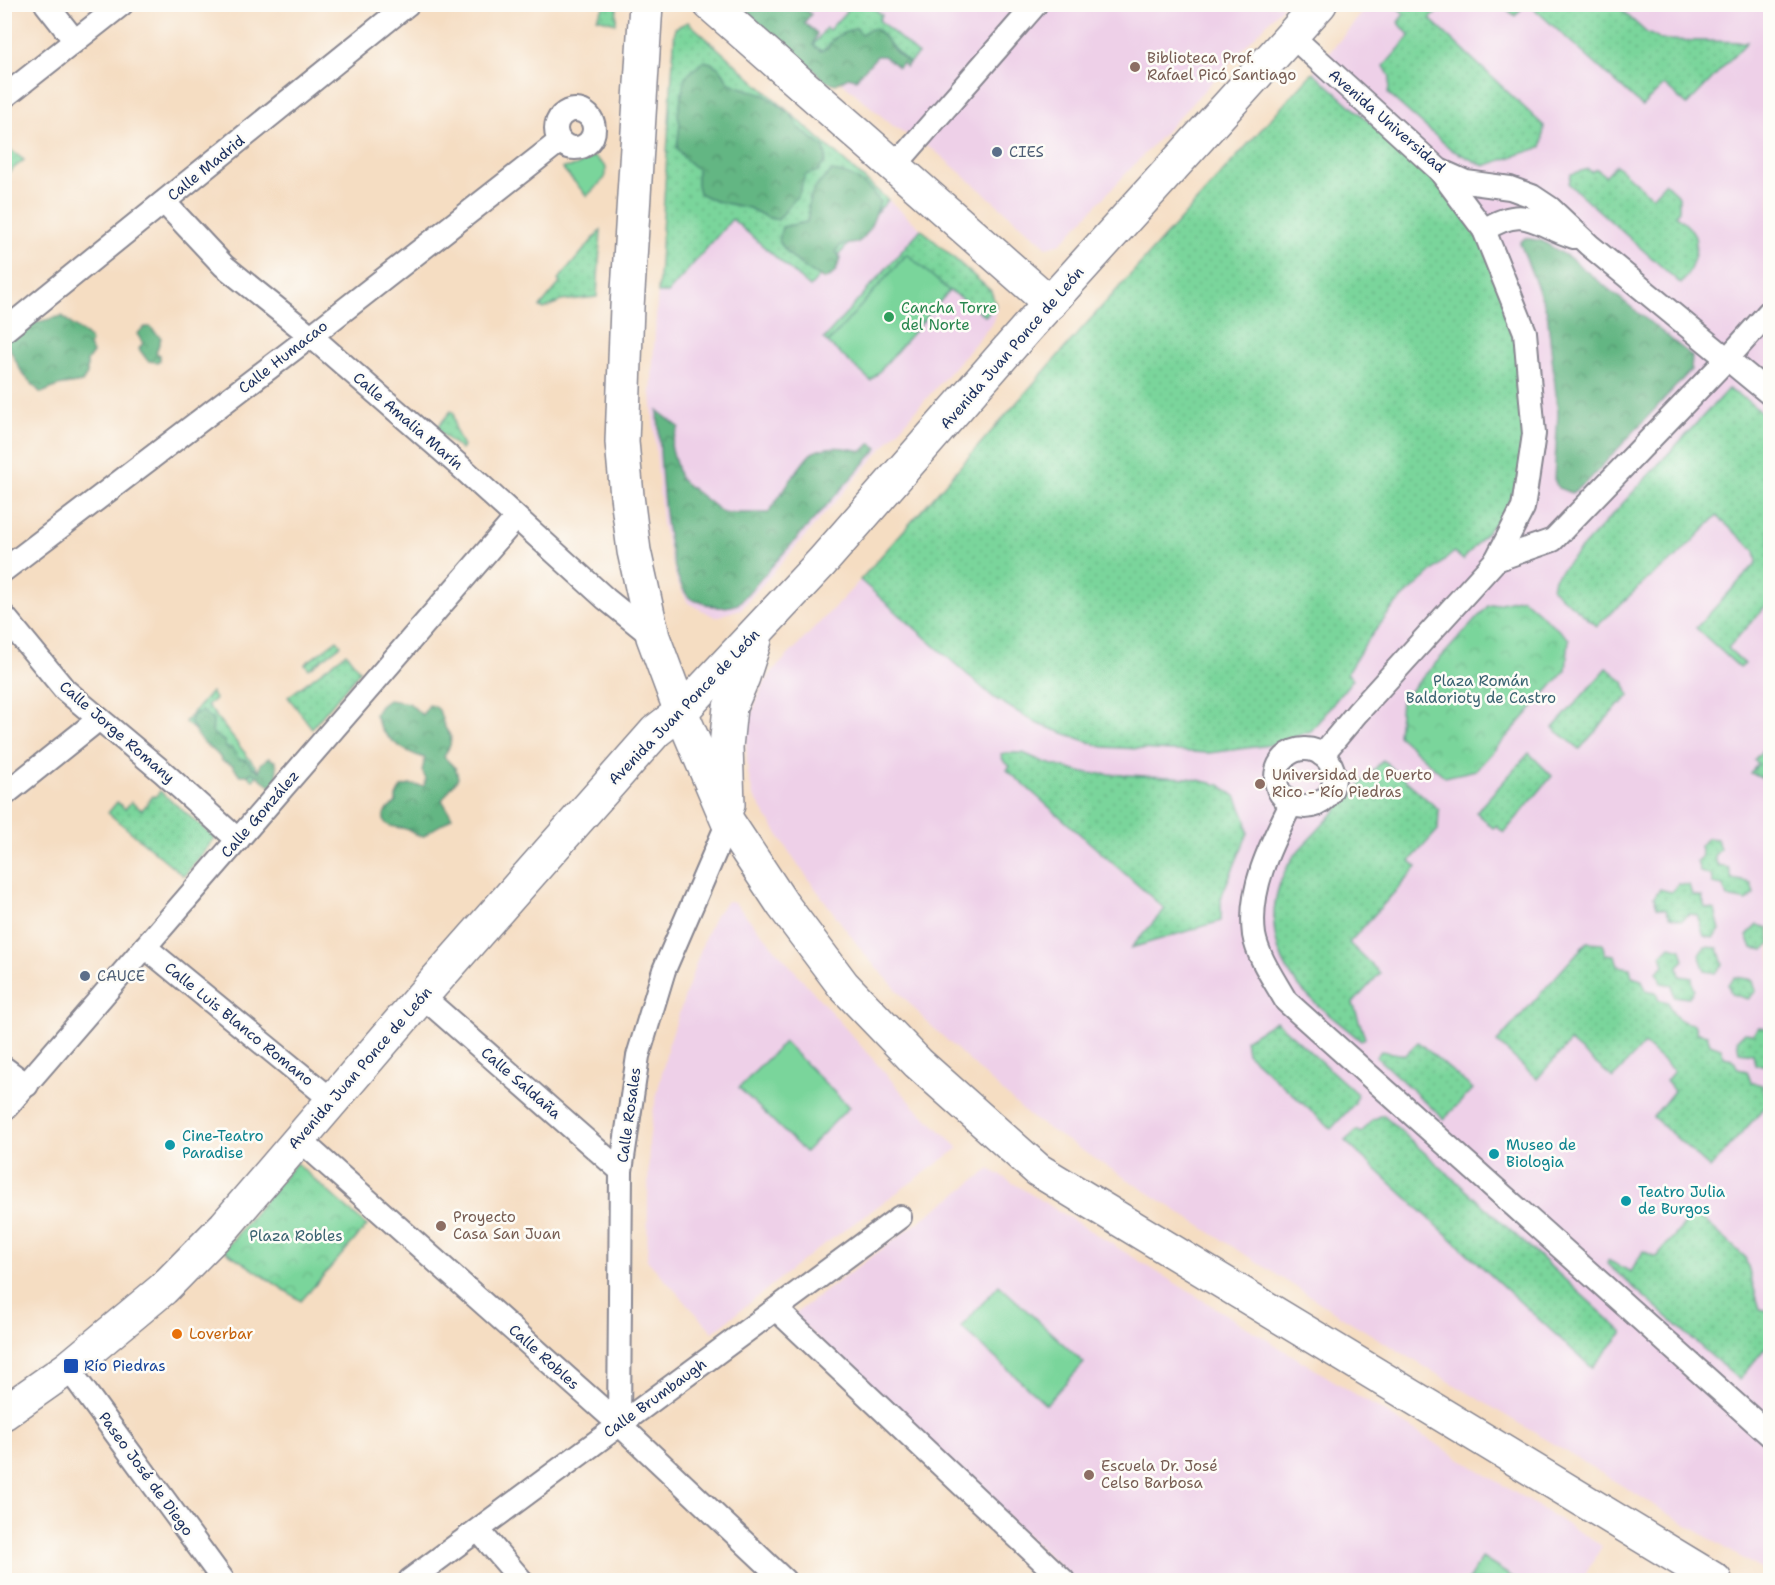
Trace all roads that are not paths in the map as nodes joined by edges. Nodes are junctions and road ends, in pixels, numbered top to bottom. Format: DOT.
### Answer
graph roads {
  1 [pos="46,4"];
  2 [pos="122,4"];
  3 [pos="408,4"];
  4 [pos="646,4"];
  5 [pos="1036,4"];
  6 [pos="1320,4"];
  7 [pos="720,8"];
  8 [pos="1293,37"];
  9 [pos="75,42"];
  10 [pos="4,98"];
  11 [pos="560,141"];
  12 [pos="894,167"];
  13 [pos="1440,170"];
  14 [pos="164,202"];
  15 [pos="1484,230"];
  16 [pos="1581,239"];
  17 [pos="1050,303"];
  18 [pos="1770,311"];
  19 [pos="4,331"];
  20 [pos="311,336"];
  21 [pos="1728,358"];
  22 [pos="1770,394"];
  23 [pos="516,518"];
  24 [pos="1496,560"];
  25 [pos="4,570"];
  26 [pos="4,615"];
  27 [pos="757,631"];
  28 [pos="653,637"];
  29 [pos="681,712"];
  30 [pos="99,719"];
  31 [pos="1322,755"];
  32 [pos="4,795"];
  33 [pos="1291,804"];
  34 [pos="728,822"];
  35 [pos="238,840"];
  36 [pos="146,948"];
  37 [pos="422,996"];
  38 [pos="4,1068"];
  39 [pos="27,1086"];
  40 [pos="333,1101"];
  41 [pos="4,1110"];
  42 [pos="299,1139"];
  43 [pos="621,1171"];
  44 [pos="900,1217"];
  45 [pos="777,1310"];
  46 [pos="68,1368"];
  47 [pos="4,1413"];
  48 [pos="619,1424"];
  49 [pos="1770,1435"];
  50 [pos="479,1531"];
  51 [pos="223,1581"];
  52 [pos="410,1581"];
  53 [pos="521,1581"];
  54 [pos="784,1581"];
  55 [pos="1063,1581"];
  56 [pos="1715,1581"];
  1 -- 9 [label="street"];
  2 -- 9 [label="street"];
  3 -- 14 [label="street, Calle Madrid"];
  4 -- 28 [label="street"];
  5 -- 12 [label="street"];
  6 -- 8 [label="street, Avenida Juan Ponce de León"];
  7 -- 12 [label="street"];
  8 -- 13 [label="street, Avenida Universidad"];
  8 -- 17 [label="street, Avenida Juan Ponce de León"];
  9 -- 10 [label="street"];
  11 -- 20 [label="street, Calle Humacao"];
  12 -- 17 [label="street"];
  13 -- 15 [label="street"];
  13 -- 16 [label="street, Avenida Universidad"];
  14 -- 19 [label="street, Calle Madrid"];
  14 -- 20 [label="street, Calle Amalia Marín"];
  15 -- 16 [label="street, Avenida Universidad"];
  15 -- 24 [label="street"];
  16 -- 21 [label="street, Avenida Universidad"];
  17 -- 27 [label="street, Avenida Juan Ponce de León"];
  18 -- 21 [label="street"];
  20 -- 23 [label="street, Calle Amalia Marín"];
  20 -- 25 [label="street, Calle Humacao"];
  21 -- 22 [label="street, Avenida Universidad"];
  21 -- 24 [label="street"];
  23 -- 28 [label="street, Calle Amalia Marín"];
  23 -- 35 [label="street, Calle González"];
  24 -- 31 [label="street"];
  26 -- 30 [label="street, Calle Jorge Romany"];
  27 -- 29 [label="street, Avenida Juan Ponce de León"];
  27 -- 34 [label="street"];
  28 -- 29 [label="street"];
  29 -- 34 [label="street"];
  29 -- 37 [label="street, Avenida Juan Ponce de León"];
  30 -- 32 [label="street"];
  30 -- 35 [label="street, Calle Jorge Romany"];
  31 -- 33 [label="street"];
  31 -- 33 [label="street"];
  33 -- 49 [label="street"];
  34 -- 43 [label="street, Calle Rosales"];
  34 -- 56 [label="street"];
  35 -- 36 [label="street, Calle González"];
  36 -- 39 [label="street, Calle González"];
  36 -- 40 [label="street, Calle Luis Blanco Romano"];
  37 -- 40 [label="street, Avenida Juan Ponce de León"];
  37 -- 43 [label="street, Calle Saldaña"];
  38 -- 39 [label="street"];
  39 -- 41 [label="street, Calle González"];
  40 -- 42 [label="street, Avenida Juan Ponce de León"];
  42 -- 46 [label="street, Avenida Juan Ponce de León"];
  42 -- 48 [label="street, Calle Robles"];
  43 -- 48 [label="street, Calle Rosales"];
  44 -- 45 [label="street, Calle Brumbaugh"];
  45 -- 48 [label="street, Calle Brumbaugh"];
  45 -- 55 [label="street"];
  46 -- 47 [label="street, Avenida Juan Ponce de León"];
  46 -- 51 [label="street, Paseo José de Diego"];
  48 -- 50 [label="street, Calle Brumbaugh"];
  48 -- 54 [label="street, Calle Robles"];
  50 -- 52 [label="street, Calle Brumbaugh"];
  50 -- 53 [label="street"];
}
